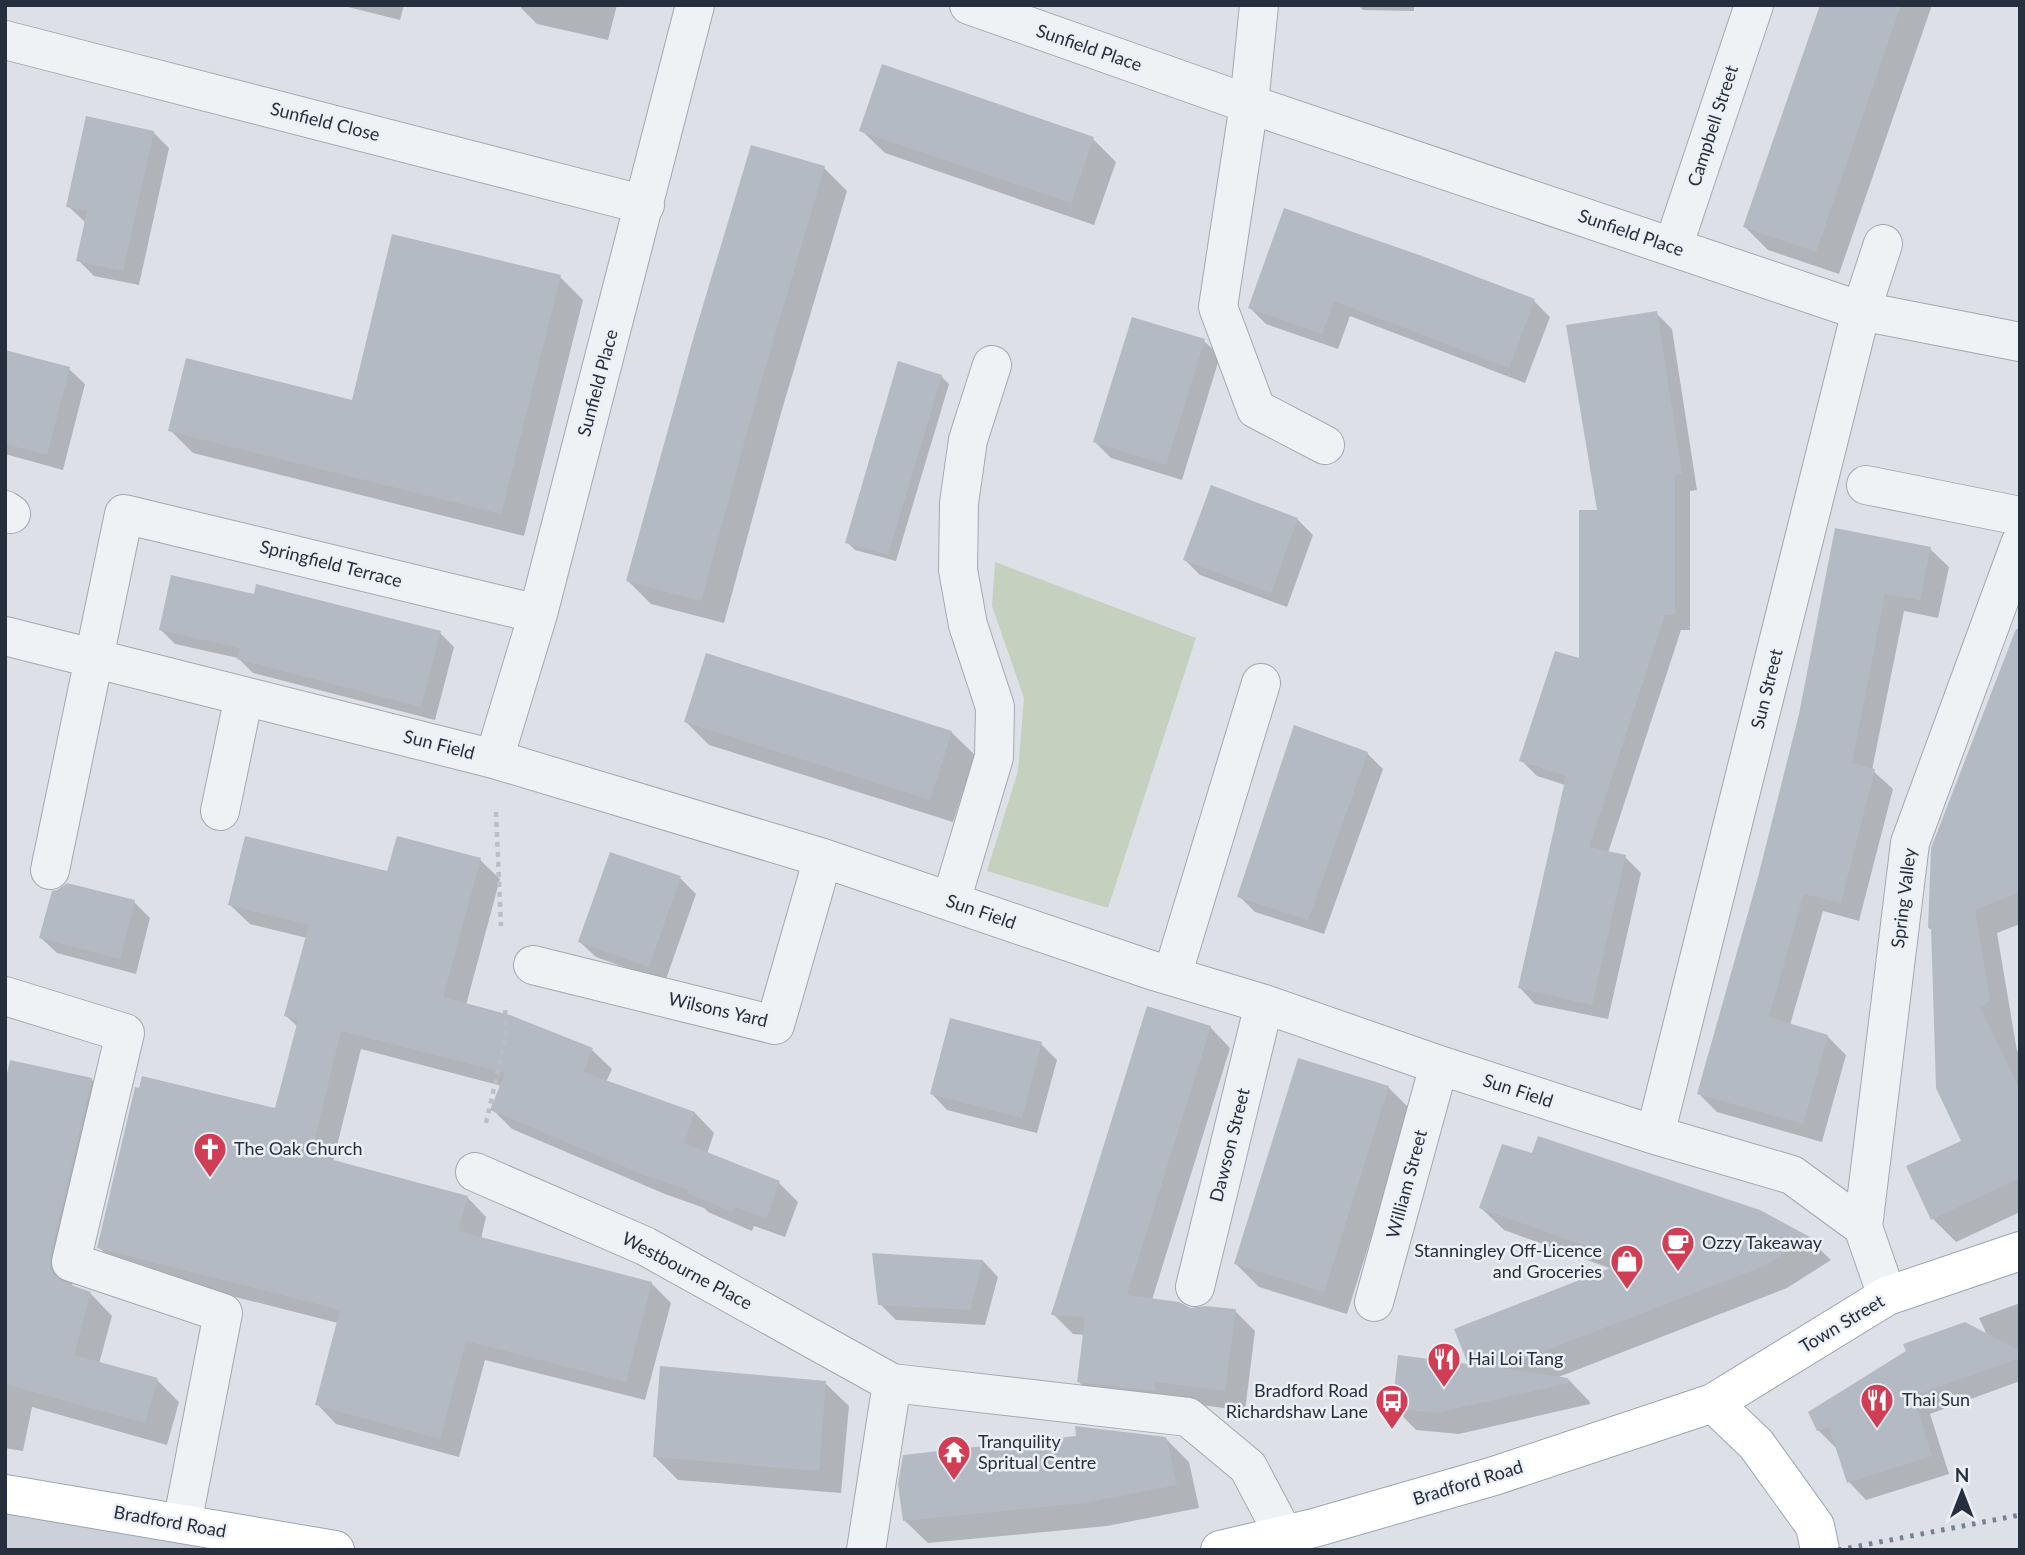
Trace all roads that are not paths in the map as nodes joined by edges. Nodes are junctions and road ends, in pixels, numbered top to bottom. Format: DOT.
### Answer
graph roads {
  1 [pos="695,5"];
  2 [pos="969,5"];
  3 [pos="1259,5"];
  4 [pos="1754,5"];
  5 [pos="5,40"];
  6 [pos="1249,104"];
  7 [pos="645,205"];
  8 [pos="1883,244"];
  9 [pos="1673,247"];
  10 [pos="1861,311"];
  11 [pos="2020,342"];
  12 [pos="992,365"];
  13 [pos="1325,445"];
  14 [pos="1866,485"];
  15 [pos="2020,516"];
  16 [pos="2020,544"];
  17 [pos="538,614"];
  18 [pos="5,636"];
  19 [pos="93,658"];
  20 [pos="1261,683"];
  21 [pos="244,696"];
  22 [pos="494,759"];
  23 [pos="220,811"];
  24 [pos="823,858"];
  25 [pos="50,870"];
  26 [pos="951,901"];
  27 [pos="533,965"];
  28 [pos="1172,976"];
  29 [pos="5,996"];
  30 [pos="1264,1004"];
  31 [pos="1439,1065"];
  32 [pos="1655,1135"];
  33 [pos="474,1172"];
  34 [pos="1863,1227"];
  35 [pos="2020,1251"];
  36 [pos="1195,1287"];
  37 [pos="1886,1296"];
  38 [pos="1374,1302"];
  39 [pos="892,1383"];
  40 [pos="1713,1403"];
  41 [pos="5,1493"];
  42 [pos="182,1524"];
  43 [pos="1284,1535"];
  44 [pos="335,1550"];
  45 [pos="866,1550"];
  46 [pos="1220,1550"];
  47 [pos="1820,1550"];
  1 -- 7 [label="street, Sunfield Place"];
  2 -- 6 [label="street, Sunfield Place"];
  3 -- 6 [label="street"];
  4 -- 9 [label="street, Campbell Street"];
  5 -- 7 [label="street, Sunfield Close"];
  6 -- 9 [label="street, Sunfield Place"];
  6 -- 13 [label="street"];
  7 -- 17 [label="street, Sunfield Place"];
  8 -- 10 [label="street, Sun Street"];
  9 -- 10 [label="street, Sunfield Place"];
  10 -- 11 [label="street, Sunfield Place"];
  10 -- 32 [label="street, Sun Street"];
  12 -- 26 [label="street"];
  14 -- 15 [label="street"];
  16 -- 34 [label="street, Spring Valley"];
  17 -- 19 [label="street, Springfield Terrace"];
  17 -- 22 [label="street, Sunfield Place"];
  18 -- 19 [label="street, Sun Field"];
  19 -- 21 [label="street, Sun Field"];
  19 -- 25 [label="street"];
  20 -- 28 [label="street"];
  21 -- 22 [label="street, Sun Field"];
  21 -- 23 [label="street"];
  22 -- 24 [label="street, Sun Field"];
  24 -- 26 [label="street, Sun Field"];
  24 -- 27 [label="street, Wilsons Yard"];
  26 -- 28 [label="street, Sun Field"];
  28 -- 30 [label="street, Sun Field"];
  29 -- 42 [label="street"];
  30 -- 31 [label="street, Sun Field"];
  30 -- 36 [label="street, Dawson Street"];
  31 -- 32 [label="street, Sun Field"];
  31 -- 38 [label="street, William Street"];
  32 -- 34 [label="street, Sun Field"];
  33 -- 39 [label="street, Westbourne Place"];
  34 -- 37 [label="street"];
  35 -- 37 [label="main road, Town Street"];
  37 -- 40 [label="main road, Town Street"];
  39 -- 43 [label="street, Westbourne Place"];
  39 -- 45 [label="street"];
  40 -- 43 [label="main road, Bradford Road"];
  40 -- 47 [label="main road"];
  41 -- 42 [label="main road, Bradford Road"];
  42 -- 44 [label="main road, Bradford Road"];
  43 -- 46 [label="main road, Bradford Road"];
}
